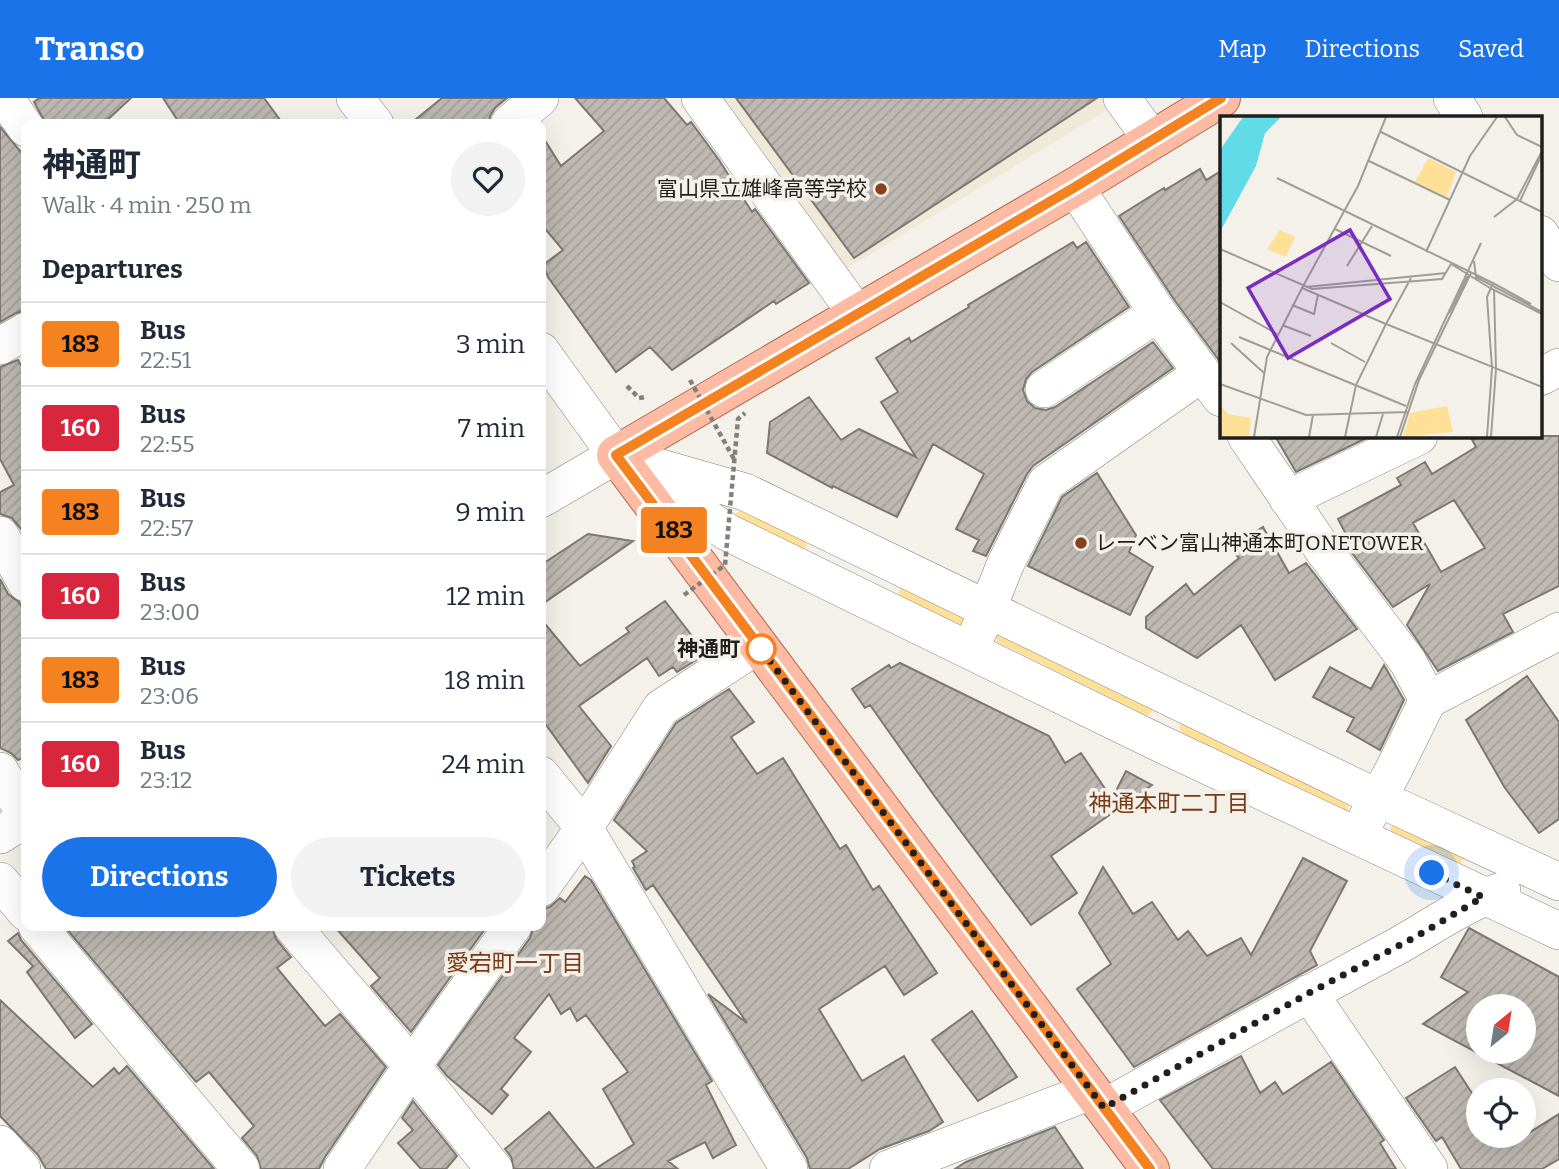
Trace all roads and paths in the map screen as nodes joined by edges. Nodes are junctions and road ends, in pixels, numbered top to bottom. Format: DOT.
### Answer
graph roads {
  1 [pos="5,98"];
  2 [pos="355,98"];
  3 [pos="540,98"];
  4 [pos="700,98"];
  5 [pos="1122,98"];
  6 [pos="1221,98"];
  7 [pos="1452,98"];
  8 [pos="1463,116"];
  9 [pos="370,119"];
  10 [pos="515,119"];
  11 [pos="21,121"];
  12 [pos="1152,140"];
  13 [pos="1075,187"];
  14 [pos="1542,237"];
  15 [pos="1559,263"];
  16 [pos="1158,313"];
  17 [pos="857,314"];
  18 [pos="21,334"];
  19 [pos="0,346"];
  20 [pos="546,358"];
  21 [pos="1559,367"];
  22 [pos="1542,376"];
  23 [pos="690,380"];
  24 [pos="626,386"];
  25 [pos="1044,389"];
  26 [pos="1216,390"];
  27 [pos="639,398"];
  28 [pos="746,413"];
  29 [pos="1247,438"];
  30 [pos="1415,438"];
  31 [pos="616,455"];
  32 [pos="735,460"];
  33 [pos="546,496"];
  34 [pos="1288,499"];
  35 [pos="0,535"];
  36 [pos="21,574"];
  37 [pos="684,595"];
  38 [pos="988,609"];
  39 [pos="1559,631"];
  40 [pos="758,645"];
  41 [pos="970,651"];
  42 [pos="1428,700"];
  43 [pos="0,771"];
  44 [pos="546,781"];
  45 [pos="1378,798"];
  46 [pos="21,808"];
  47 [pos="21,820"];
  48 [pos="584,828"];
  49 [pos="0,835"];
  50 [pos="1357,837"];
  51 [pos="1556,877"];
  52 [pos="0,881"];
  53 [pos="546,881"];
  54 [pos="1483,897"];
  55 [pos="21,906"];
  56 [pos="41,931"];
  57 [pos="296,931"];
  58 [pos="509,931"];
  59 [pos="1559,931"];
  60 [pos="1309,993"];
  61 [pos="412,1066"];
  62 [pos="1097,1100"];
  63 [pos="0,1144"];
  64 [pos="22,1169"];
  65 [pos="241,1169"];
  66 [pos="342,1169"];
  67 [pos="494,1169"];
  68 [pos="788,1169"];
  69 [pos="888,1169"];
  70 [pos="1150,1169"];
  71 [pos="1429,1169"];
  1 -- 11 [label="street"];
  2 -- 9 [label="street"];
  3 -- 10 [label="street"];
  4 -- 17 [label="street"];
  5 -- 12 [label="street"];
  6 -- 12 [label="main road"];
  7 -- 8 [label="street"];
  12 -- 13 [label="main road"];
  13 -- 16 [label="street"];
  13 -- 17 [label="main road"];
  14 -- 15 [label="street"];
  16 -- 25 [label="street"];
  16 -- 26 [label="street"];
  17 -- 31 [label="main road"];
  18 -- 19 [label="street"];
  20 -- 31 [label="street"];
  21 -- 22 [label="street"];
  23 -- 32 [label="path, bridge"];
  24 -- 27 [label="path"];
  26 -- 38 [label="street"];
  28 -- 32 [label="path, bridge"];
  29 -- 34 [label="street"];
  30 -- 34 [label="street"];
  31 -- 33 [label="street"];
  31 -- 38 [label="street"];
  31 -- 40 [label="main road"];
  31 -- 41 [label="street"];
  32 -- 37 [label="path, bridge"];
  34 -- 42 [label="street"];
  35 -- 36 [label="street"];
  38 -- 41 [label="street"];
  38 -- 45 [label="street"];
  39 -- 42 [label="street"];
  40 -- 48 [label="street"];
  40 -- 62 [label="main road"];
  41 -- 50 [label="street"];
  42 -- 45 [label="street"];
  43 -- 46 [label="street"];
  44 -- 48 [label="street"];
  45 -- 50 [label="street"];
  45 -- 51 [label="street"];
  47 -- 49 [label="street"];
  48 -- 53 [label="street"];
  48 -- 68 [label="street"];
  50 -- 54 [label="street"];
  51 -- 54 [label="street"];
  52 -- 55 [label="street"];
  54 -- 59 [label="street"];
  54 -- 60 [label="street"];
  56 -- 65 [label="street"];
  57 -- 61 [label="street"];
  58 -- 61 [label="street"];
  60 -- 62 [label="street"];
  60 -- 71 [label="street"];
  61 -- 66 [label="street"];
  61 -- 67 [label="street"];
  62 -- 69 [label="street"];
  62 -- 70 [label="main road"];
  63 -- 64 [label="street"];
}
